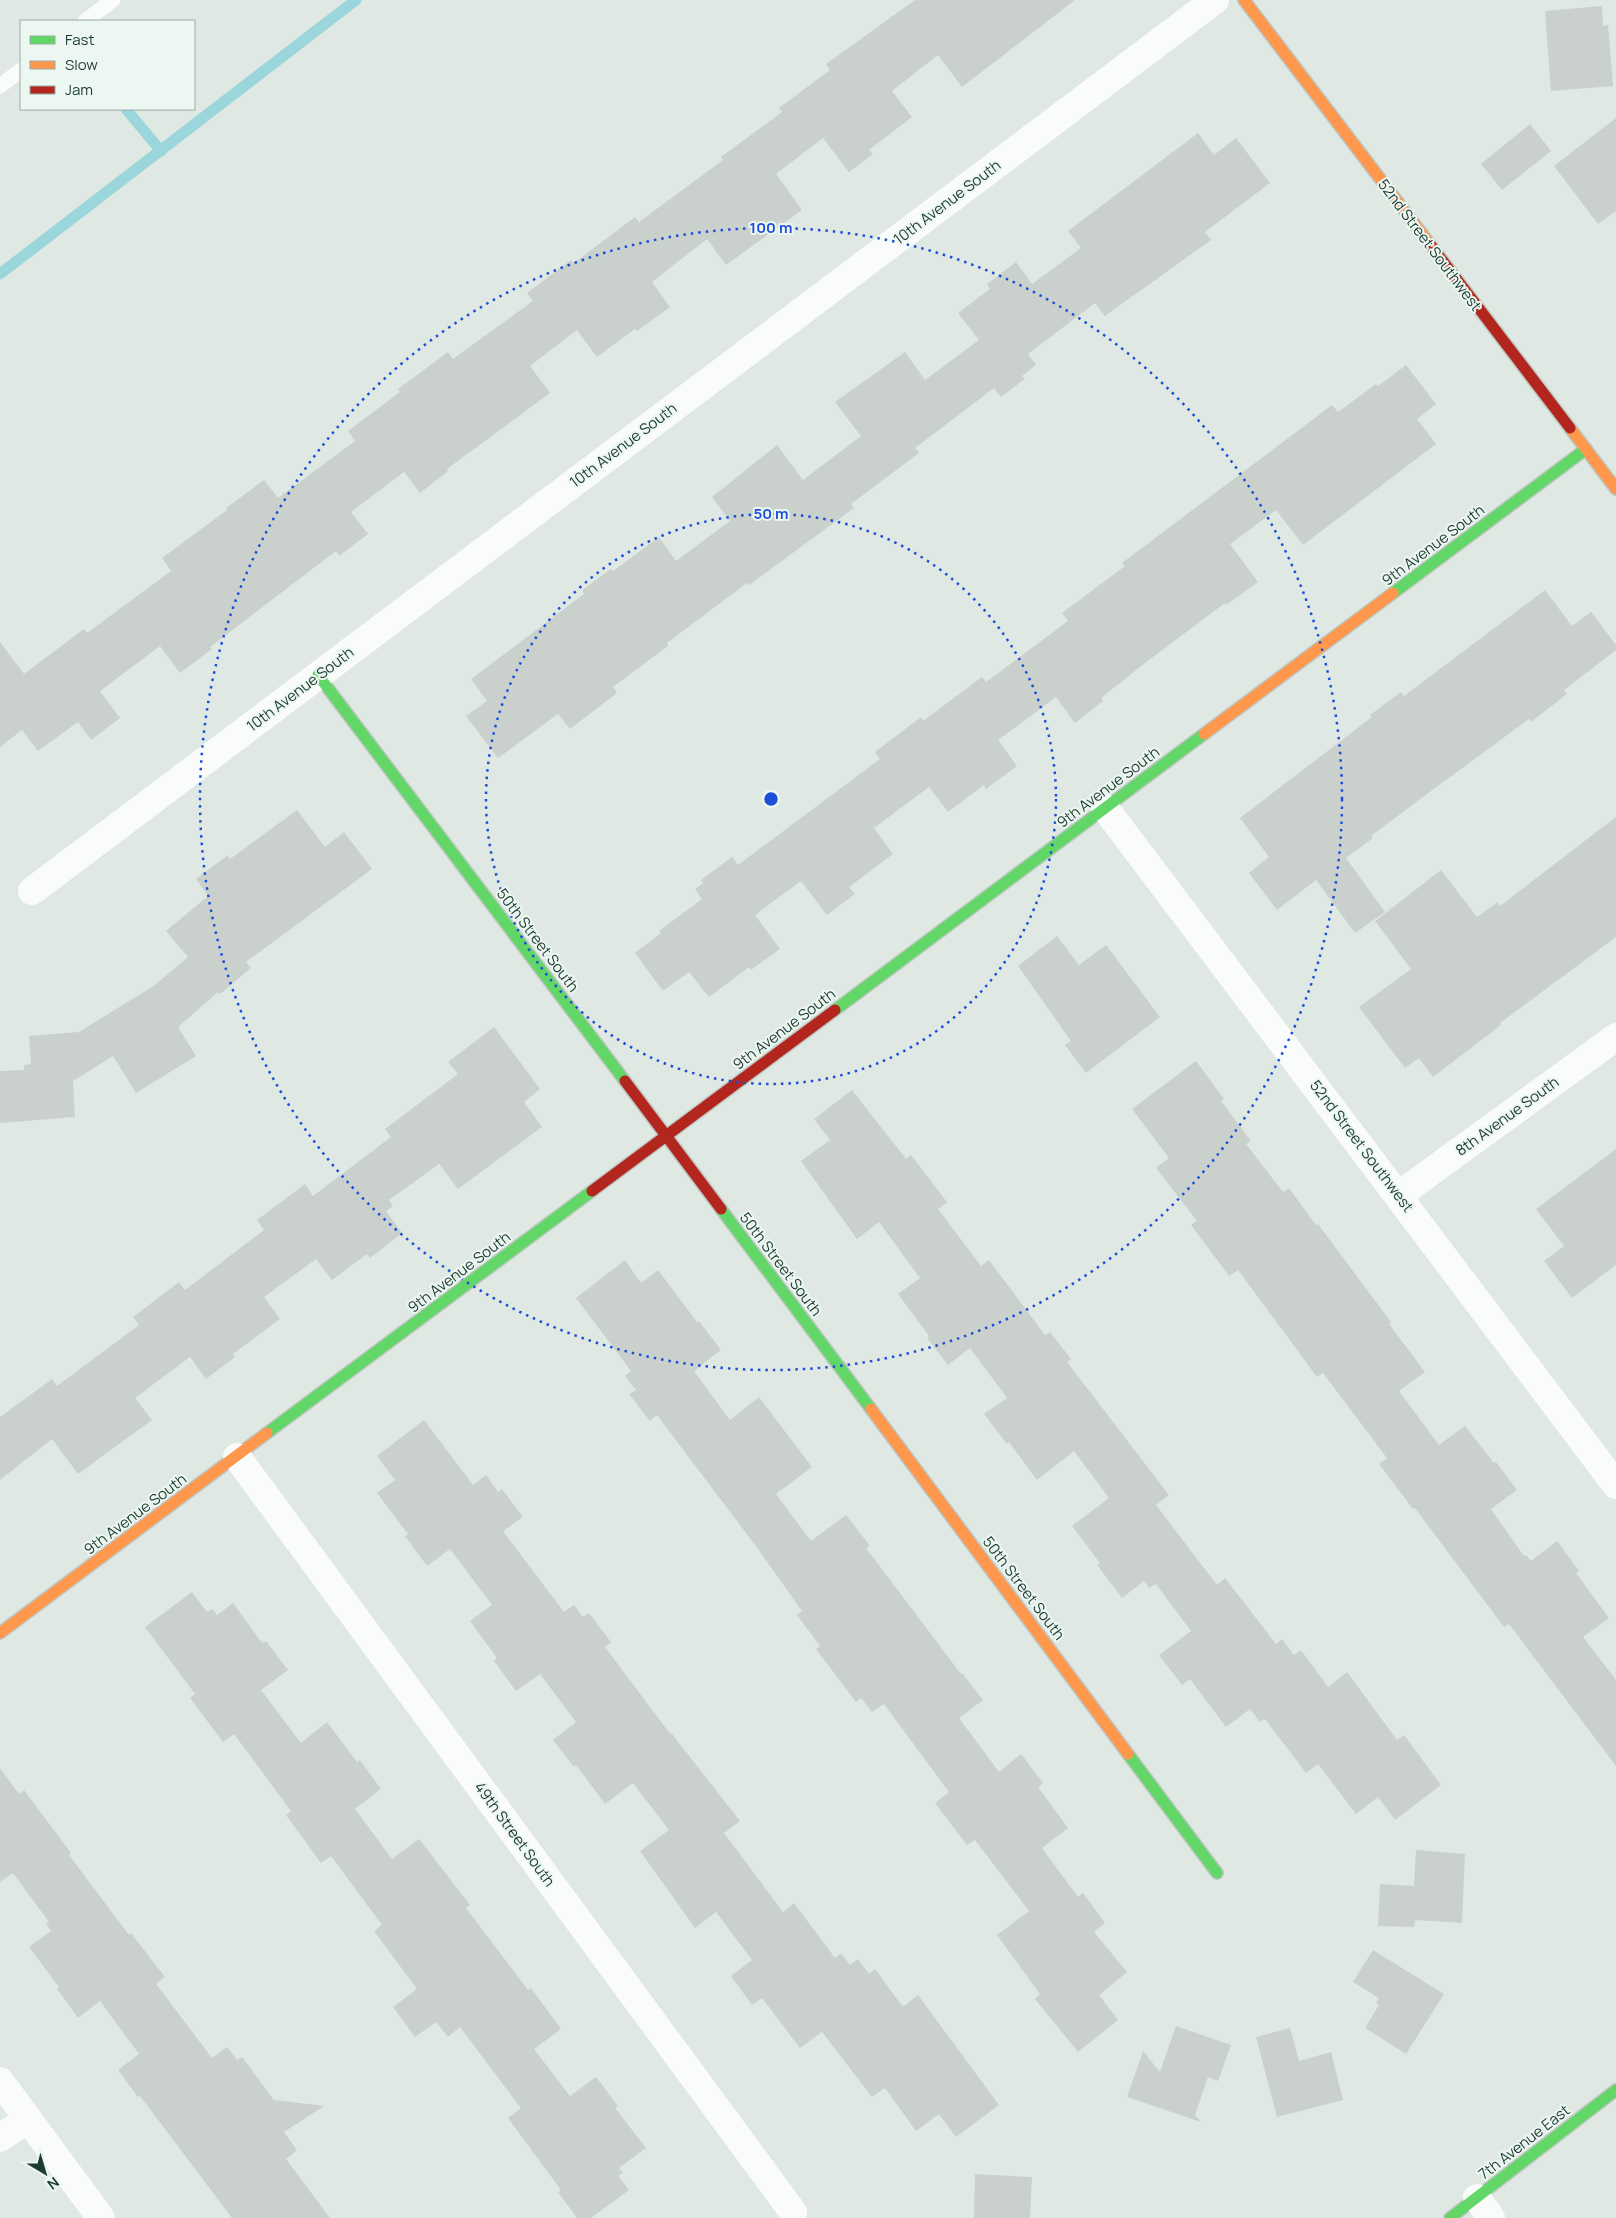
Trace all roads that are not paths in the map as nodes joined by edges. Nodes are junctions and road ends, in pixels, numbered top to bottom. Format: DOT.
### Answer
graph roads {
  1 [pos="113,0"];
  2 [pos="1215,0"];
  3 [pos="1244,0"];
  4 [pos="86,20"];
  5 [pos="20,71"];
  6 [pos="0,86"];
  7 [pos="1586,449"];
  8 [pos="1616,489"];
  9 [pos="318,675"];
  10 [pos="1105,808"];
  11 [pos="32,891"];
  12 [pos="1616,1037"];
  13 [pos="667,1136"];
  14 [pos="1399,1195"];
  15 [pos="237,1456"];
  16 [pos="1616,1485"];
  17 [pos="0,1634"];
  18 [pos="1217,1873"];
  19 [pos="0,2082"];
  20 [pos="1616,2090"];
  21 [pos="28,2118"];
  22 [pos="0,2138"];
  23 [pos="1484,2208"];
  24 [pos="793,2212"];
  25 [pos="101,2218"];
  26 [pos="1450,2218"];
  1 -- 4 [label="lane"];
  2 -- 9 [label="street, 10th Avenue South"];
  3 -- 7 [label="street, 52nd Street Southwest"];
  5 -- 6 [label="lane"];
  7 -- 8 [label="street, 52nd Street Southwest"];
  7 -- 10 [label="street, 9th Avenue South"];
  9 -- 11 [label="street, 10th Avenue South"];
  9 -- 13 [label="street, 50th Street South"];
  10 -- 13 [label="street, 9th Avenue South"];
  10 -- 14 [label="street, 52nd Street Southwest"];
  12 -- 14 [label="street, 8th Avenue South"];
  13 -- 15 [label="street, 9th Avenue South"];
  13 -- 18 [label="street, 50th Street South"];
  14 -- 16 [label="street, 52nd Street Southwest"];
  15 -- 17 [label="street, 9th Avenue South"];
  15 -- 24 [label="street, 49th Street South"];
  19 -- 21 [label="street"];
  20 -- 23 [label="street, 7th Avenue East"];
  21 -- 22 [label="street"];
  21 -- 25 [label="street"];
  23 -- 26 [label="street, 7th Avenue East"];
}
